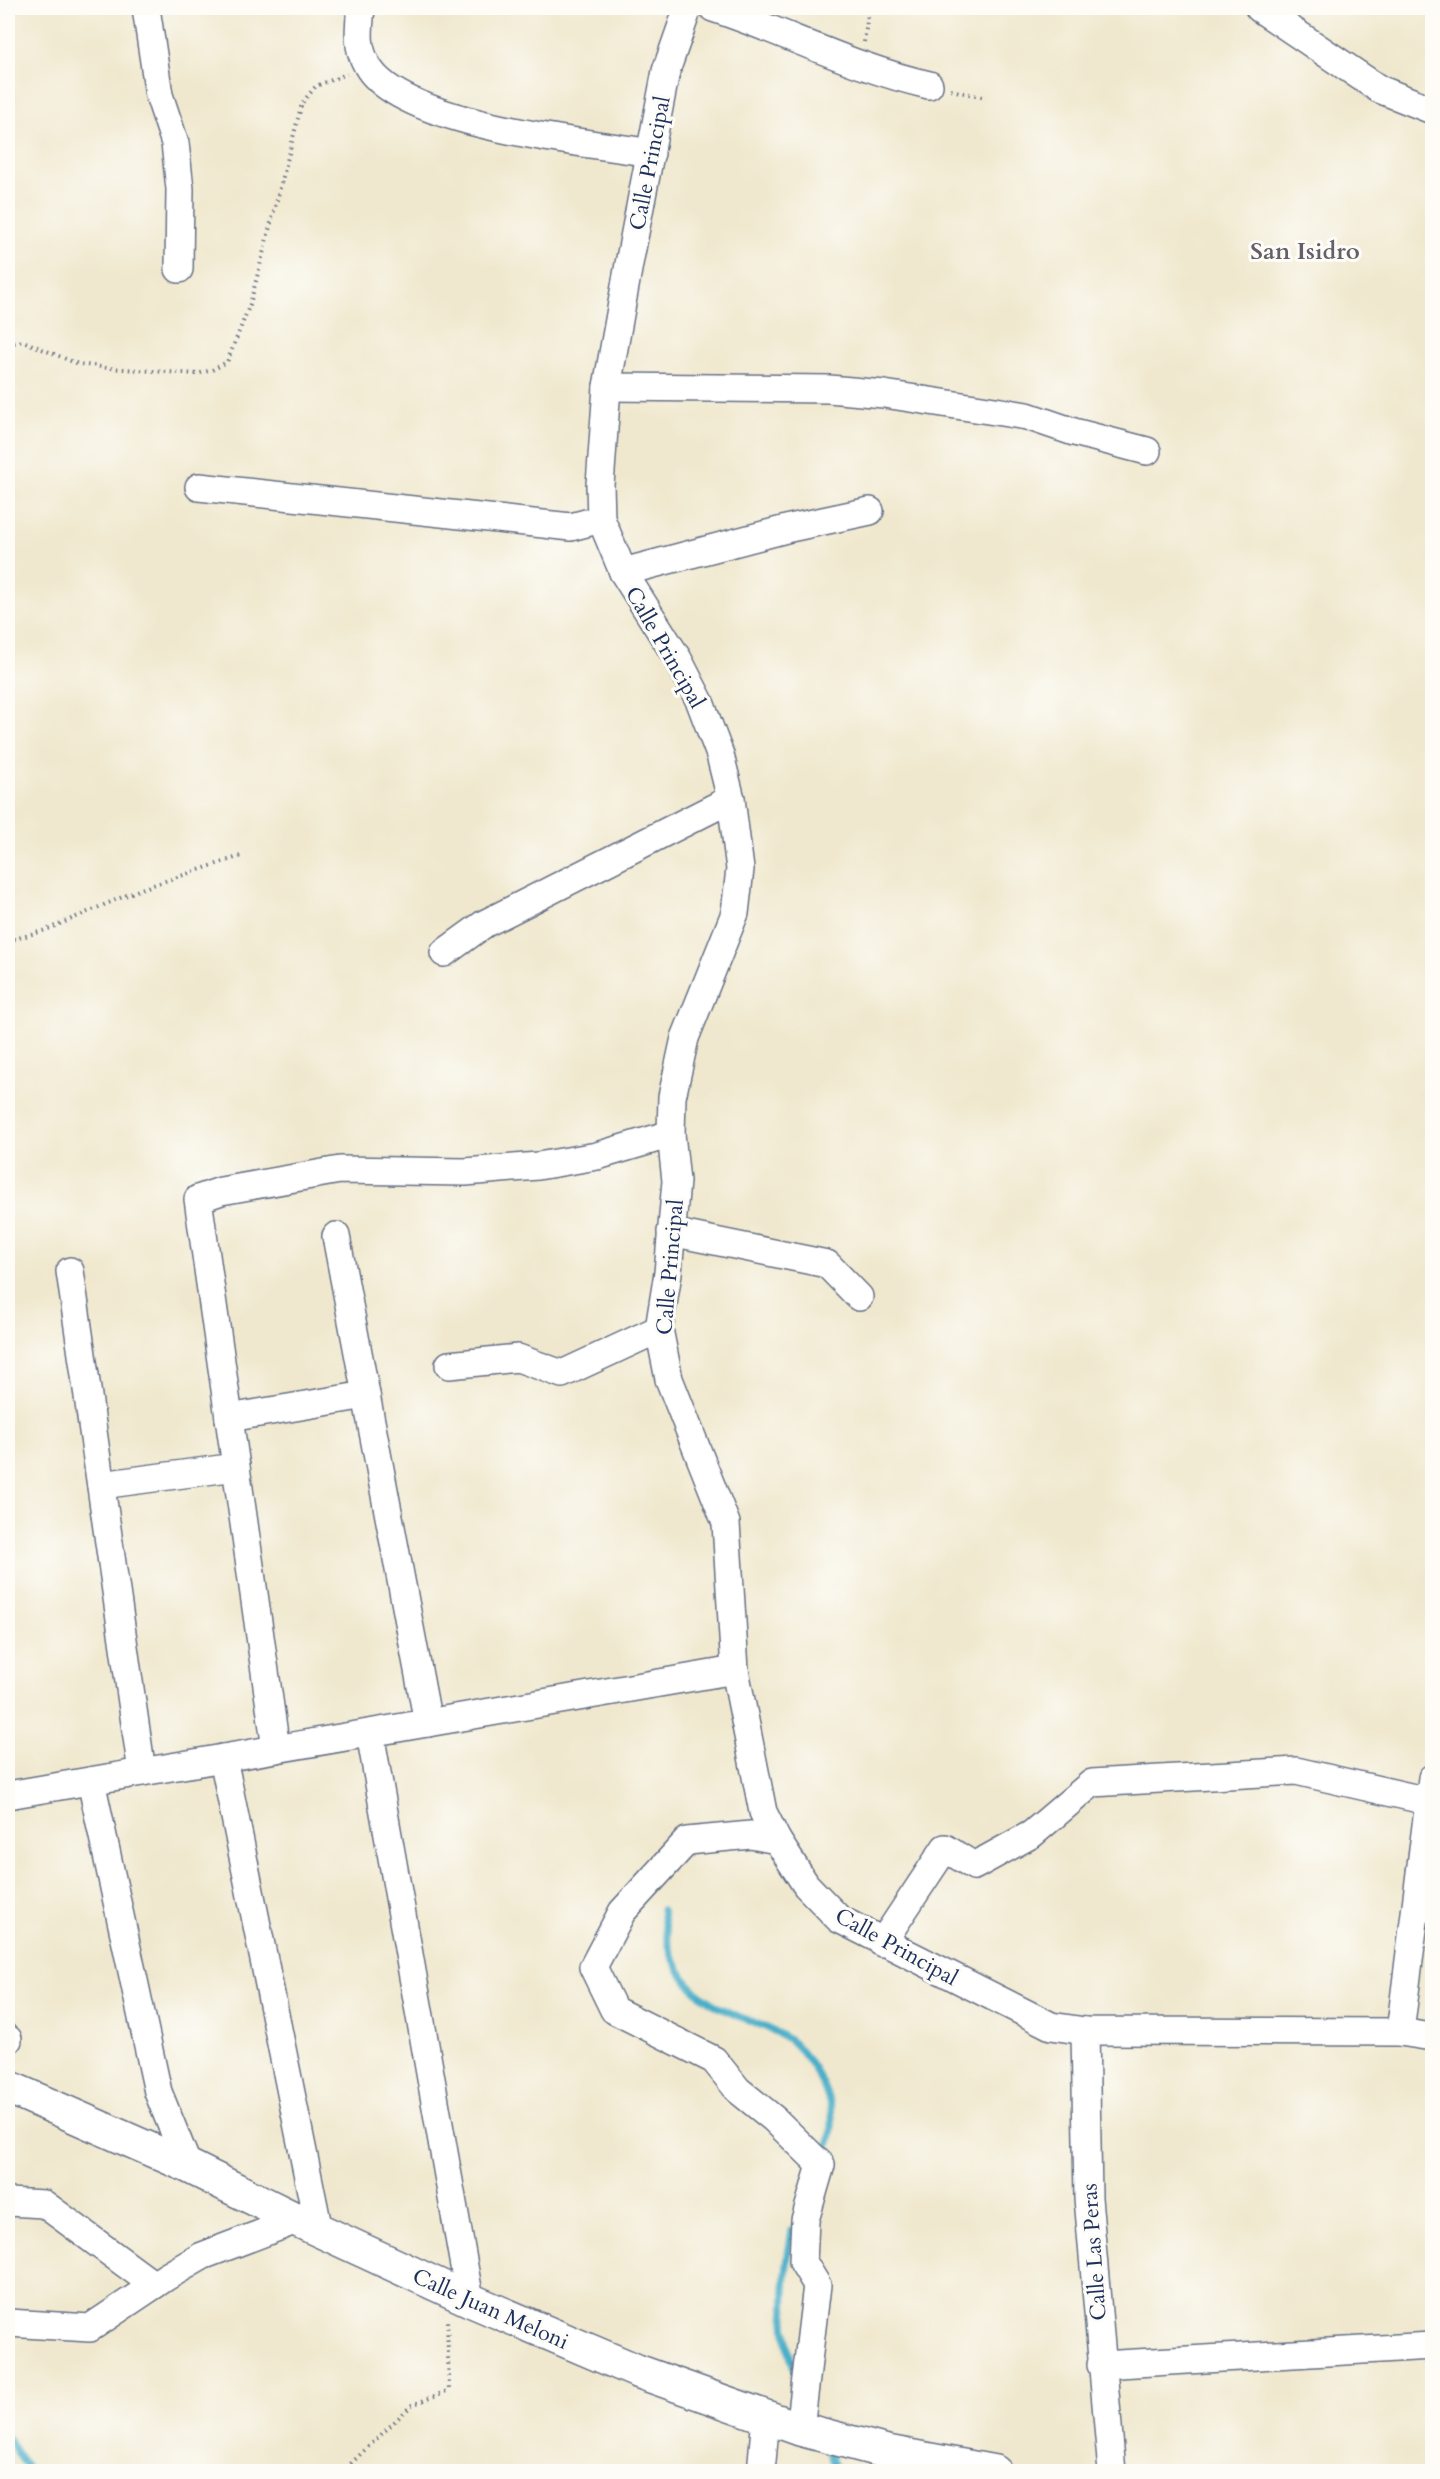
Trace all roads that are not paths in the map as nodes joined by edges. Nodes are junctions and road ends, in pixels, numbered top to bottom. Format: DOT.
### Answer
graph roads {
  1 [pos="146,8"];
  2 [pos="361,8"];
  3 [pos="688,8"];
  4 [pos="713,8"];
  5 [pos="1259,8"];
  6 [pos="929,85"];
  7 [pos="1432,110"];
  8 [pos="651,153"];
  9 [pos="179,269"];
  10 [pos="607,387"];
  11 [pos="1147,451"];
  12 [pos="199,487"];
  13 [pos="870,512"];
  14 [pos="601,519"];
  15 [pos="623,572"];
  16 [pos="731,799"];
  17 [pos="444,953"];
  18 [pos="671,1134"];
  19 [pos="672,1232"];
  20 [pos="336,1236"];
  21 [pos="70,1271"];
  22 [pos="859,1297"];
  23 [pos="659,1329"];
  24 [pos="449,1365"];
  25 [pos="366,1395"];
  26 [pos="229,1418"];
  27 [pos="236,1467"];
  28 [pos="101,1485"];
  29 [pos="735,1670"];
  30 [pos="428,1723"];
  31 [pos="370,1733"];
  32 [pos="276,1749"];
  33 [pos="223,1758"];
  34 [pos="142,1772"];
  35 [pos="91,1781"];
  36 [pos="1431,1794"];
  37 [pos="8,1795"];
  38 [pos="777,1840"];
  39 [pos="882,1943"];
  40 [pos="1085,2031"];
  41 [pos="1400,2032"];
  42 [pos="1432,2037"];
  43 [pos="8,2087"];
  44 [pos="188,2166"];
  45 [pos="8,2202"];
  46 [pos="308,2226"];
  47 [pos="154,2284"];
  48 [pos="458,2295"];
  49 [pos="8,2323"];
  50 [pos="1432,2346"];
  51 [pos="1101,2365"];
  52 [pos="766,2417"];
  53 [pos="802,2422"];
  54 [pos="761,2472"];
  55 [pos="995,2472"];
  56 [pos="1112,2472"];
  1 -- 9 [label="street"];
  2 -- 8 [label="street"];
  3 -- 8 [label="street, Calle Principal"];
  4 -- 6 [label="street"];
  5 -- 7 [label="street"];
  8 -- 10 [label="street, Calle Principal"];
  10 -- 11 [label="street"];
  10 -- 14 [label="street, Calle Principal"];
  12 -- 14 [label="street"];
  13 -- 15 [label="street"];
  14 -- 15 [label="street, Calle Principal"];
  15 -- 16 [label="street, Calle Principal"];
  16 -- 17 [label="street"];
  16 -- 18 [label="street, Calle Principal"];
  18 -- 19 [label="street, Calle Principal"];
  18 -- 26 [label="street"];
  19 -- 22 [label="street"];
  19 -- 23 [label="street, Calle Principal"];
  20 -- 25 [label="street"];
  21 -- 28 [label="street"];
  23 -- 24 [label="street"];
  23 -- 29 [label="street, Calle Principal"];
  25 -- 26 [label="street"];
  25 -- 30 [label="street"];
  26 -- 27 [label="street"];
  27 -- 28 [label="street"];
  27 -- 32 [label="street"];
  28 -- 34 [label="street"];
  29 -- 30 [label="street"];
  29 -- 38 [label="street, Calle Principal"];
  30 -- 31 [label="street"];
  31 -- 32 [label="street"];
  31 -- 48 [label="street"];
  32 -- 33 [label="street"];
  33 -- 34 [label="street"];
  33 -- 46 [label="street"];
  34 -- 35 [label="street"];
  35 -- 37 [label="street"];
  35 -- 44 [label="street"];
  36 -- 39 [label="street"];
  36 -- 41 [label="street"];
  38 -- 39 [label="street, Calle Principal"];
  38 -- 53 [label="street"];
  39 -- 40 [label="street, Calle Principal"];
  40 -- 41 [label="street, Calle Principal"];
  40 -- 51 [label="street, Calle Las Peras"];
  41 -- 42 [label="street, Calle Principal"];
  43 -- 44 [label="main road, Calle Juan Meloni"];
  44 -- 46 [label="main road, Calle Juan Meloni"];
  45 -- 47 [label="street"];
  46 -- 47 [label="street"];
  46 -- 48 [label="main road, Calle Juan Meloni"];
  47 -- 49 [label="street"];
  48 -- 52 [label="main road, Calle Juan Meloni"];
  50 -- 51 [label="street"];
  51 -- 56 [label="street, Calle Las Peras"];
  52 -- 53 [label="main road, Calle Juan Meloni"];
  52 -- 54 [label="street"];
  53 -- 55 [label="main road, Calle Juan Meloni"];
}
